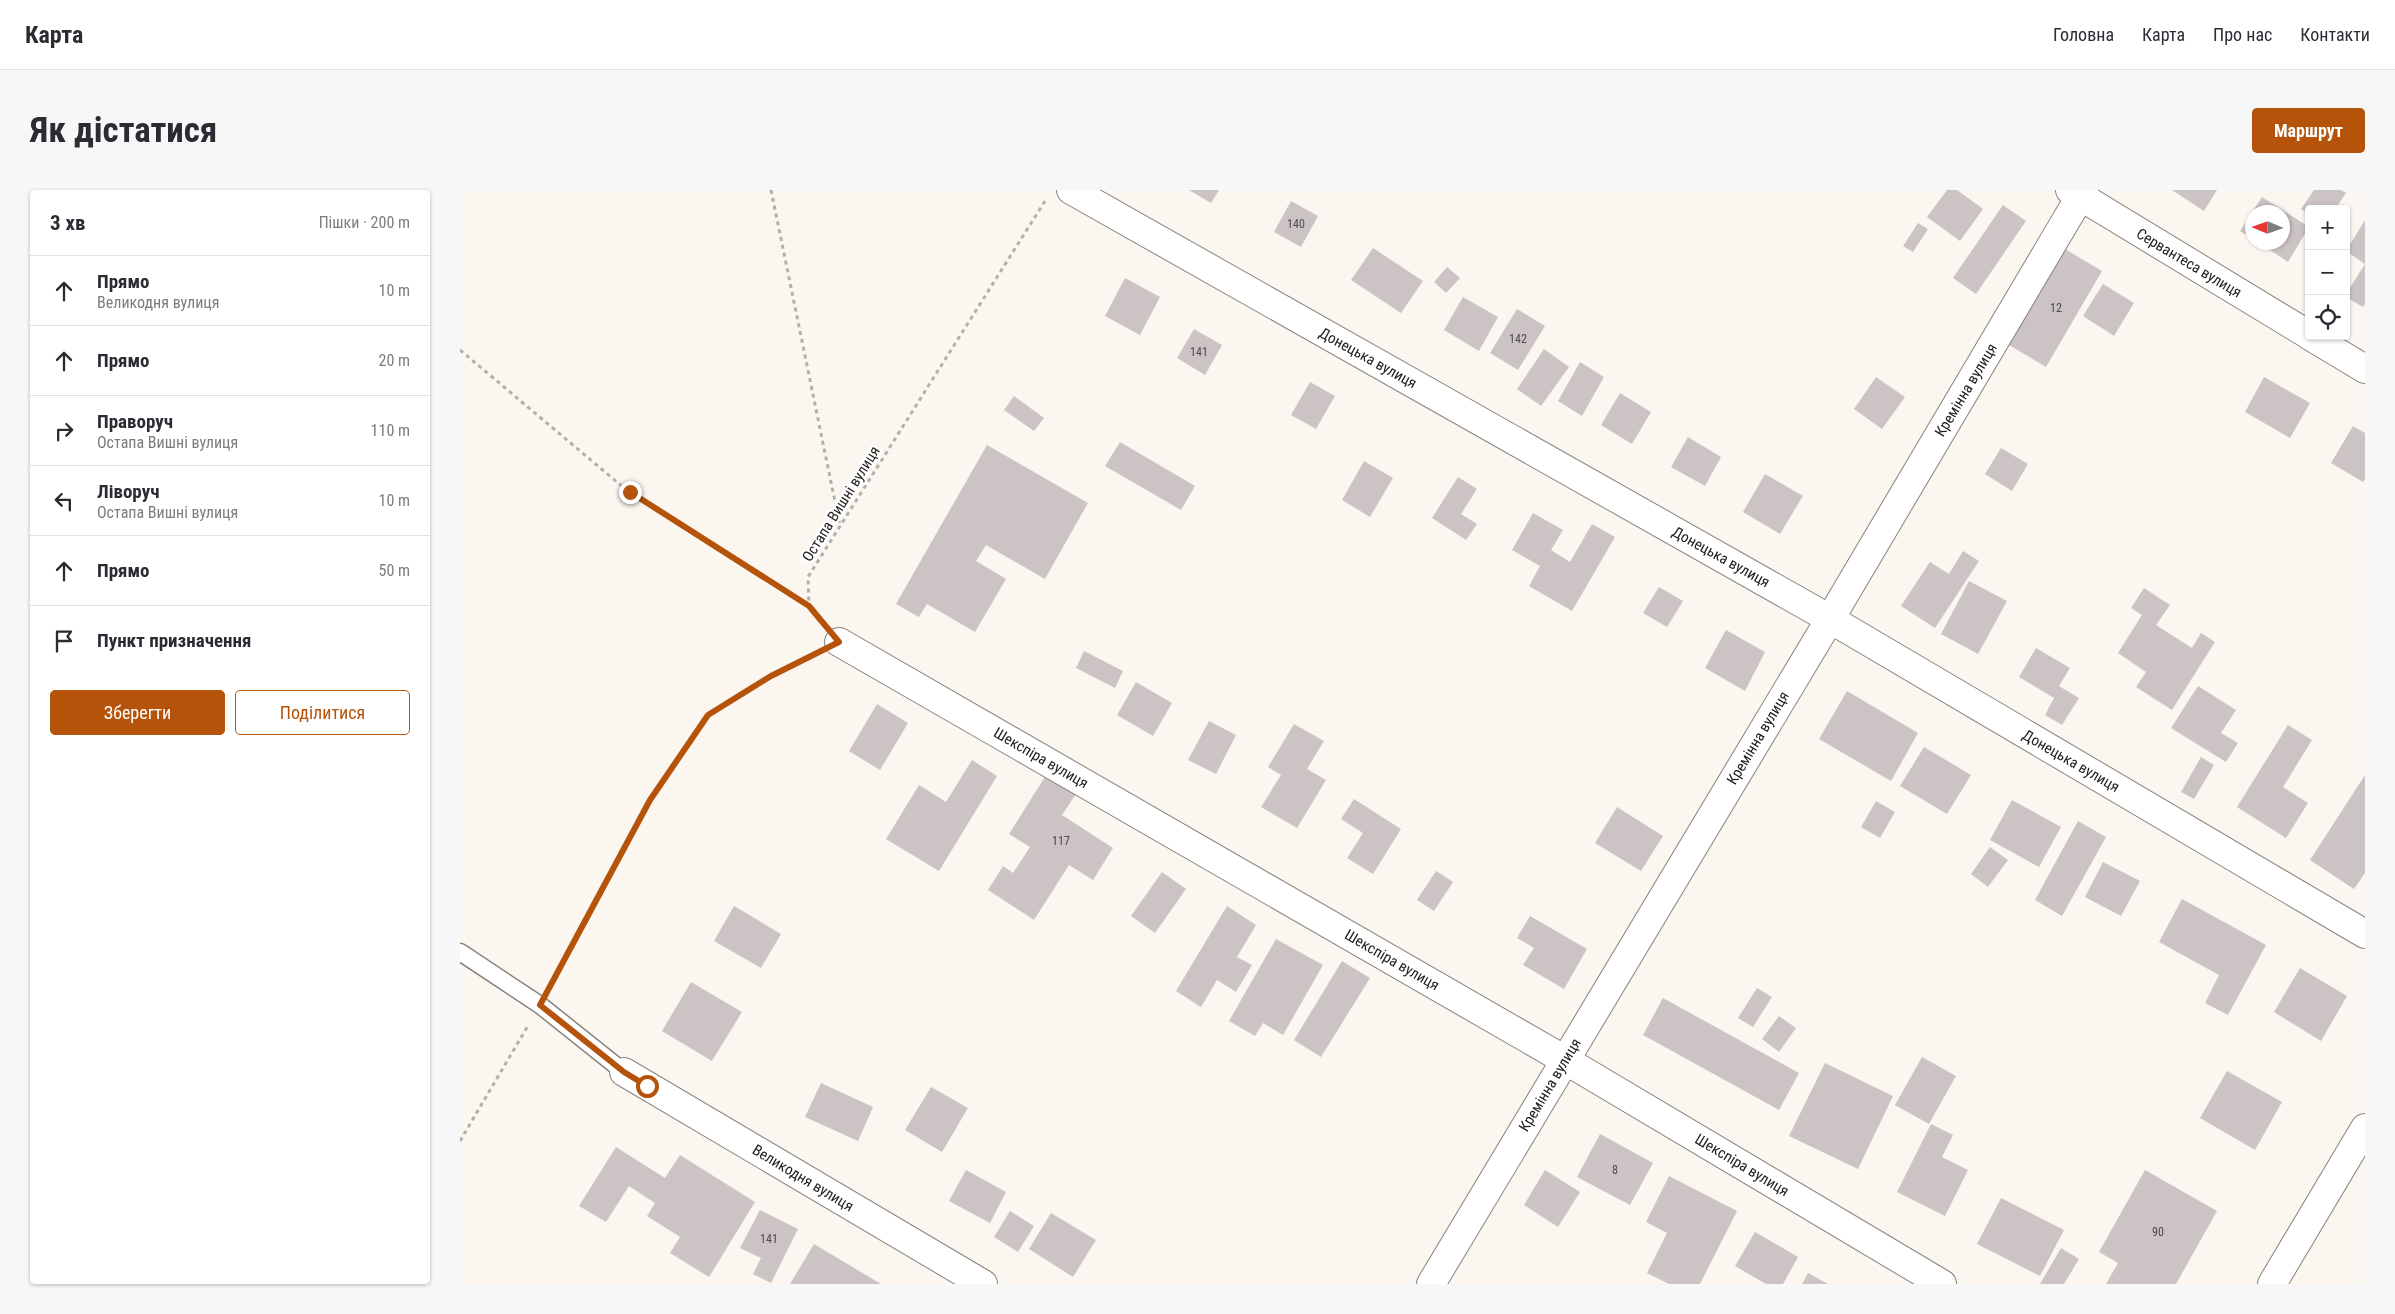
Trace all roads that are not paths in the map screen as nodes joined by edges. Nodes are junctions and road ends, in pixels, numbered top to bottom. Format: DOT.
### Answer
graph roads {
  1 [pos="2078,192"];
  2 [pos="1059,194"];
  3 [pos="2305,333"];
  4 [pos="2317,340"];
  5 [pos="2365,369"];
  6 [pos="1830,619"];
  7 [pos="839,642"];
  8 [pos="2365,934"];
  9 [pos="460,952"];
  10 [pos="1565,1060"];
  11 [pos="624,1072"];
  12 [pos="2365,1128"];
  13 [pos="983,1284"];
  14 [pos="1431,1284"];
  15 [pos="1942,1284"];
  16 [pos="2272,1284"];
  1 -- 3 [label="street, Сервантеса вулиця"];
  1 -- 6 [label="street, Кремінна вулиця"];
  2 -- 6 [label="street, Донецька вулиця"];
  4 -- 5 [label="street, Сервантеса вулиця"];
  6 -- 8 [label="street, Донецька вулиця"];
  6 -- 10 [label="street, Кремінна вулиця"];
  7 -- 10 [label="street, Шекспіра вулиця"];
  9 -- 11 [label="lane"];
  10 -- 14 [label="street, Кремінна вулиця"];
  10 -- 15 [label="street, Шекспіра вулиця"];
  11 -- 13 [label="street, Великодня вулиця"];
  12 -- 16 [label="street"];
}
